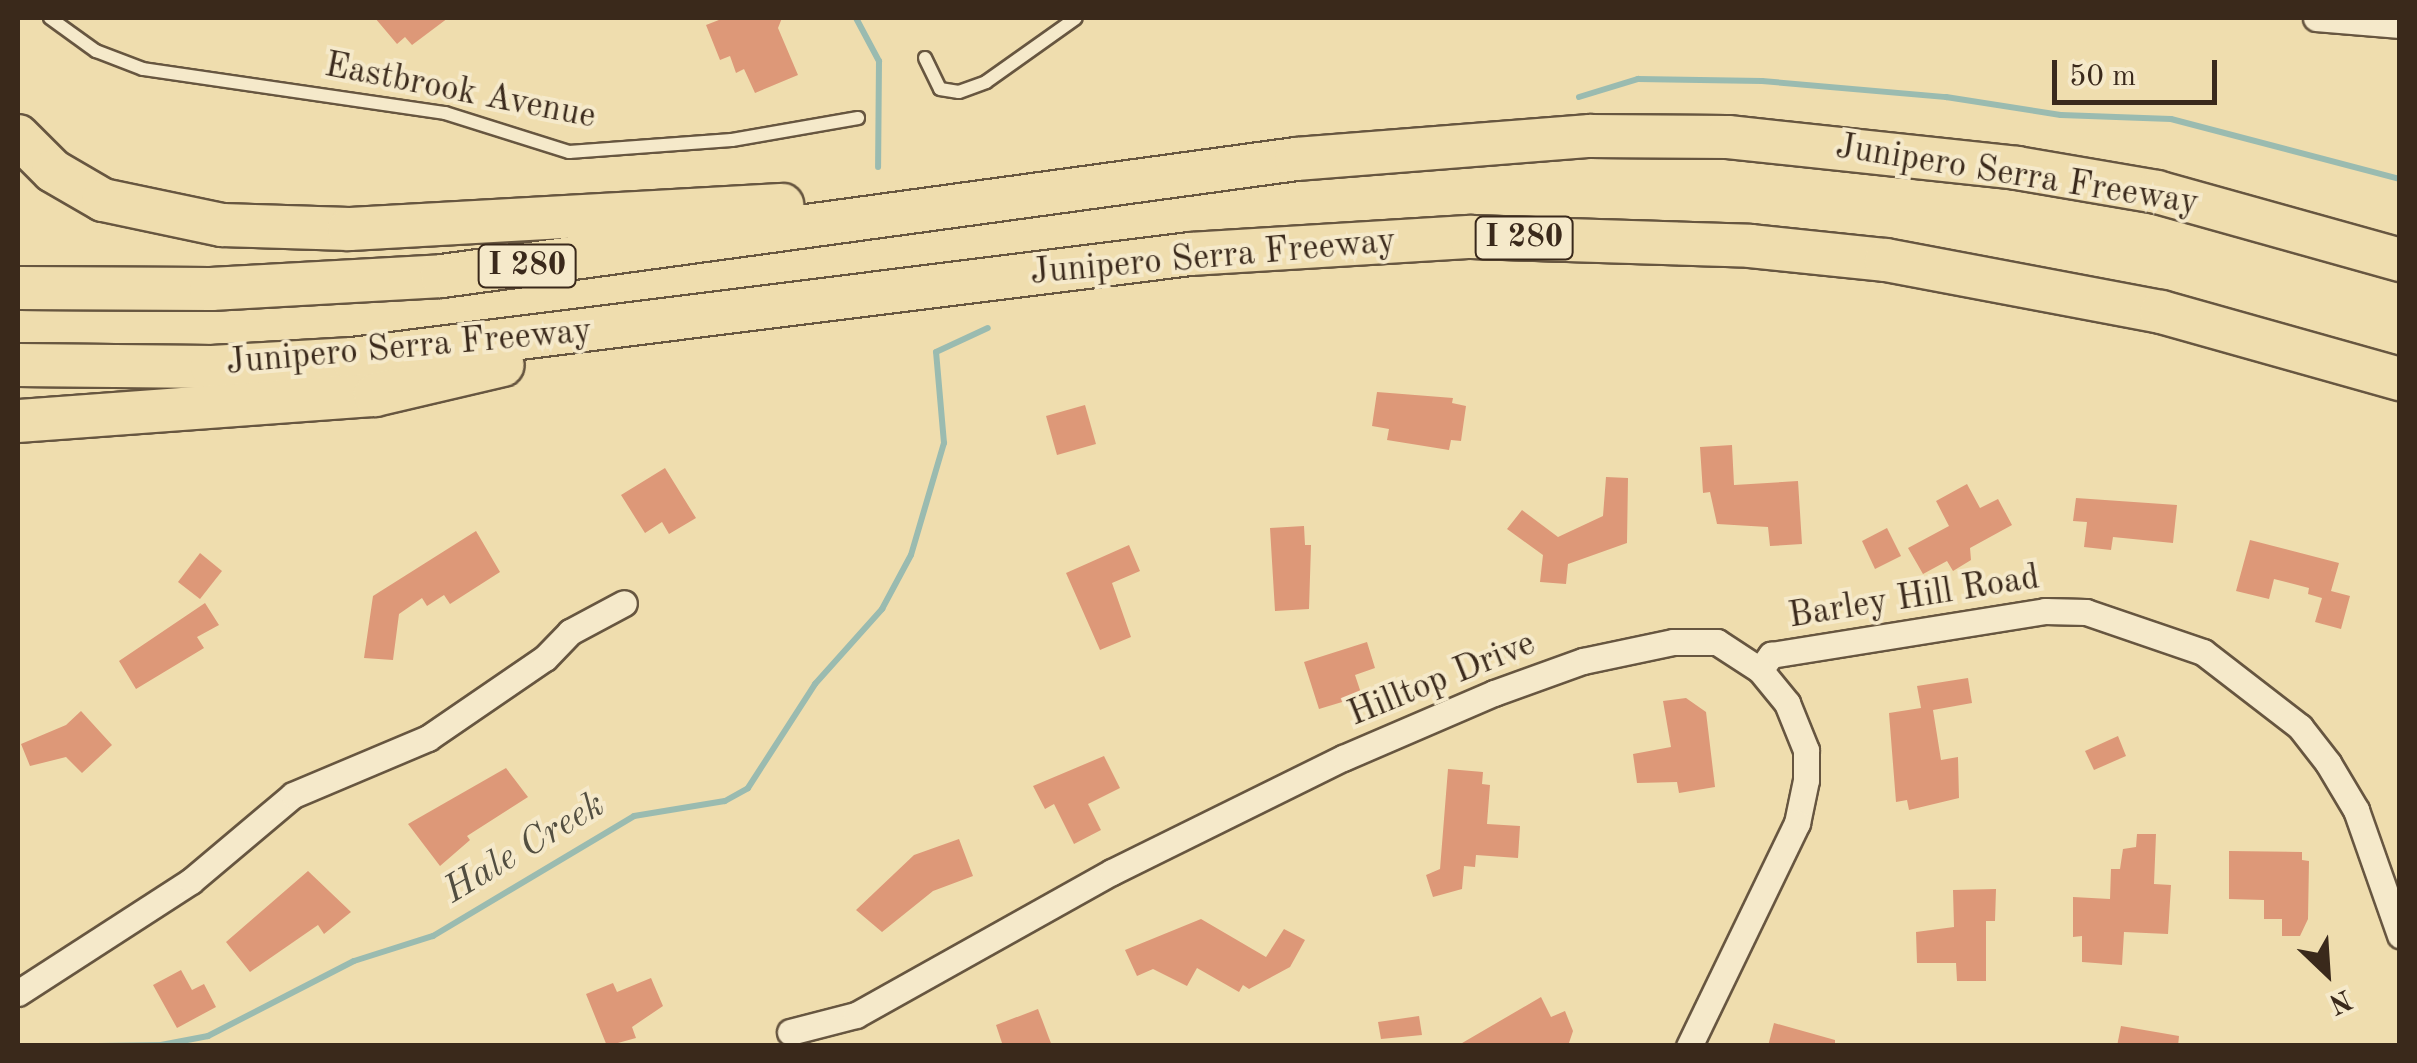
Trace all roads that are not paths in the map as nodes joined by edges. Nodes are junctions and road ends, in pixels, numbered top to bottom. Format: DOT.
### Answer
graph roads {
  1 [pos="50,18"];
  2 [pos="1076,18"];
  3 [pos="2316,18"];
  4 [pos="2400,24"];
  5 [pos="925,58"];
  6 [pos="858,118"];
  7 [pos="18,136"];
  8 [pos="1032,192"];
  9 [pos="2400,260"];
  10 [pos="18,288"];
  11 [pos="638,326"];
  12 [pos="18,365"];
  13 [pos="2400,379"];
  14 [pos="18,420"];
  15 [pos="624,603"];
  16 [pos="1760,670"];
  17 [pos="2400,935"];
  18 [pos="18,993"];
  19 [pos="790,1032"];
  20 [pos="1689,1046"];
  1 -- 6 [label="lane, Eastbrook Avenue"];
  2 -- 5 [label="lane"];
  3 -- 4 [label="street"];
  7 -- 8 [label="highway"];
  8 -- 9 [label="highway, Junipero Serra Freeway / I 280"];
  8 -- 10 [label="highway, Junipero Serra Freeway / I 280"];
  11 -- 12 [label="highway, Junipero Serra Freeway / I 280"];
  11 -- 13 [label="highway, Junipero Serra Freeway / I 280"];
  11 -- 14 [label="highway"];
  15 -- 18 [label="street"];
  16 -- 17 [label="street, Barley Hill Road"];
  16 -- 19 [label="street, Hilltop Drive"];
  16 -- 20 [label="street, Hilltop Drive"];
}
